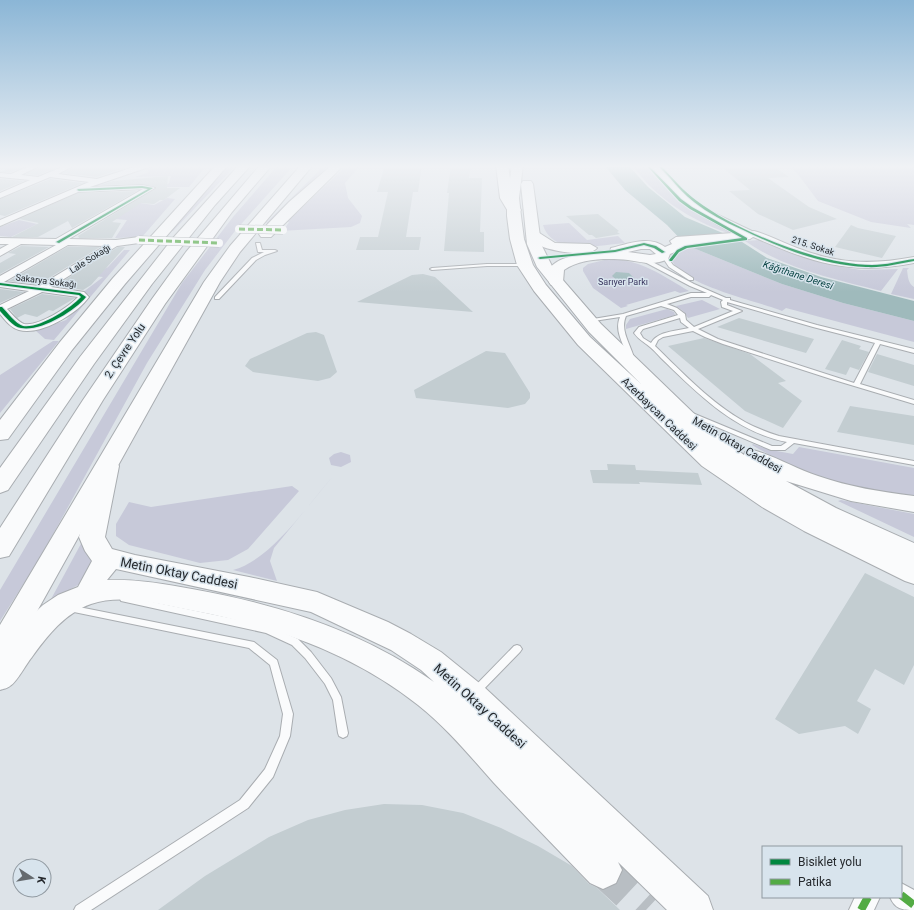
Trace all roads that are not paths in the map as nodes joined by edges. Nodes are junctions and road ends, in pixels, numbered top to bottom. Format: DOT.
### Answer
graph roads {
  1 [pos="37,207"];
  2 [pos="119,207"];
  3 [pos="184,207"];
  4 [pos="207,207"];
  5 [pos="231,207"];
  6 [pos="271,207"];
  7 [pos="292,207"];
  8 [pos="512,207"];
  9 [pos="530,207"];
  10 [pos="697,207"];
  11 [pos="704,207"];
  12 [pos="514,210"];
  13 [pos="0,223"];
  14 [pos="239,229"];
  15 [pos="283,230"];
  16 [pos="533,233"];
  17 [pos="746,235"];
  18 [pos="0,241"];
  19 [pos="20,241"];
  20 [pos="690,241"];
  21 [pos="63,242"];
  22 [pos="219,242"];
  23 [pos="116,243"];
  24 [pos="639,252"];
  25 [pos="0,253"];
  26 [pos="663,254"];
  27 [pos="914,260"];
  28 [pos="533,261"];
  29 [pos="432,269"];
  30 [pos="0,280"];
  31 [pos="556,282"];
  32 [pos="0,284"];
  33 [pos="41,289"];
  34 [pos="714,296"];
  35 [pos="728,299"];
  36 [pos="661,304"];
  37 [pos="747,306"];
  38 [pos="0,308"];
  39 [pos="737,311"];
  40 [pos="624,315"];
  41 [pos="682,315"];
  42 [pos="589,320"];
  43 [pos="694,329"];
  44 [pos="878,343"];
  45 [pos="652,346"];
  46 [pos="914,351"];
  47 [pos="632,365"];
  48 [pos="856,385"];
  49 [pos="914,402"];
  50 [pos="678,410"];
  51 [pos="127,430"];
  52 [pos="0,434"];
  53 [pos="792,441"];
  54 [pos="108,463"];
  55 [pos="914,463"];
  56 [pos="0,485"];
  57 [pos="914,504"];
  58 [pos="0,549"];
  59 [pos="914,554"];
  60 [pos="112,559"];
  61 [pos="914,574"];
  62 [pos="90,593"];
  63 [pos="61,606"];
  64 [pos="517,649"];
  65 [pos="0,651"];
  66 [pos="0,677"];
  67 [pos="472,696"];
  68 [pos="343,733"];
  69 [pos="603,870"];
  70 [pos="902,896"];
  71 [pos="867,898"];
  72 [pos="914,905"];
  73 [pos="80,910"];
  74 [pos="694,910"];
  75 [pos="861,910"];
  1 -- 13 [label="street"];
  2 -- 21 [label="street"];
  3 -- 52 [label="main road"];
  4 -- 56 [label="main road"];
  5 -- 58 [label="main road, 2. Çevre Yolu"];
  6 -- 51 [label="main road"];
  7 -- 51 [label="main road"];
  8 -- 12 [label="main road"];
  9 -- 16 [label="main road, Azerbaycan Caddesi"];
  10 -- 17 [label="street, 215. Sokak"];
  11 -- 17 [label="street, 215. Sokak"];
  12 -- 28 [label="main road, Azerbaycan Caddesi"];
  14 -- 15 [label="street, bridge"];
  16 -- 24 [label="street"];
  16 -- 28 [label="main road, Azerbaycan Caddesi"];
  17 -- 20 [label="street"];
  17 -- 27 [label="street, 215. Sokak"];
  18 -- 19 [label="street"];
  19 -- 21 [label="street"];
  19 -- 25 [label="street"];
  20 -- 24 [label="street"];
  20 -- 26 [label="street"];
  21 -- 23 [label="street"];
  21 -- 30 [label="street"];
  22 -- 23 [label="street, bridge"];
  23 -- 33 [label="street, Lale Sokağı"];
  24 -- 26 [label="street"];
  24 -- 28 [label="street"];
  24 -- 31 [label="street"];
  24 -- 34 [label="lane"];
  26 -- 35 [label="lane"];
  28 -- 29 [label="lane"];
  28 -- 31 [label="main road, Azerbaycan Caddesi"];
  28 -- 61 [label="main road, Azerbaycan Caddesi"];
  31 -- 42 [label="main road, Azerbaycan Caddesi"];
  32 -- 33 [label="street, Sakarya Sokağı"];
  33 -- 38 [label="street, Lale Sokağı"];
  33 -- 38 [label="street, Sakarya Sokağı"];
  34 -- 35 [label="lane"];
  34 -- 36 [label="lane"];
  35 -- 37 [label="lane"];
  35 -- 39 [label="lane"];
  36 -- 40 [label="lane"];
  36 -- 41 [label="lane"];
  37 -- 39 [label="lane"];
  37 -- 44 [label="lane"];
  39 -- 43 [label="lane"];
  40 -- 42 [label="lane"];
  40 -- 47 [label="lane"];
  41 -- 43 [label="lane"];
  41 -- 45 [label="lane"];
  42 -- 47 [label="main road, Azerbaycan Caddesi"];
  43 -- 45 [label="lane"];
  43 -- 48 [label="lane"];
  44 -- 46 [label="lane"];
  44 -- 48 [label="lane"];
  45 -- 53 [label="lane"];
  47 -- 50 [label="main road, Azerbaycan Caddesi"];
  48 -- 49 [label="lane"];
  50 -- 53 [label="lane"];
  50 -- 57 [label="main road, Metin Oktay Caddesi"];
  50 -- 59 [label="main road, Azerbaycan Caddesi"];
  51 -- 54 [label="main road"];
  53 -- 55 [label="lane"];
  54 -- 60 [label="main road, Metin Oktay Caddesi"];
  54 -- 65 [label="main road"];
  60 -- 62 [label="main road"];
  60 -- 67 [label="main road, Metin Oktay Caddesi"];
  62 -- 63 [label="main road, Metin Oktay Caddesi"];
  62 -- 68 [label="lane"];
  62 -- 69 [label="main road, Metin Oktay Caddesi"];
  63 -- 66 [label="main road, Metin Oktay Caddesi"];
  63 -- 73 [label="lane"];
  64 -- 67 [label="lane"];
  67 -- 74 [label="main road, Metin Oktay Caddesi"];
  70 -- 72 [label="street"];
  71 -- 75 [label="street"];
}
